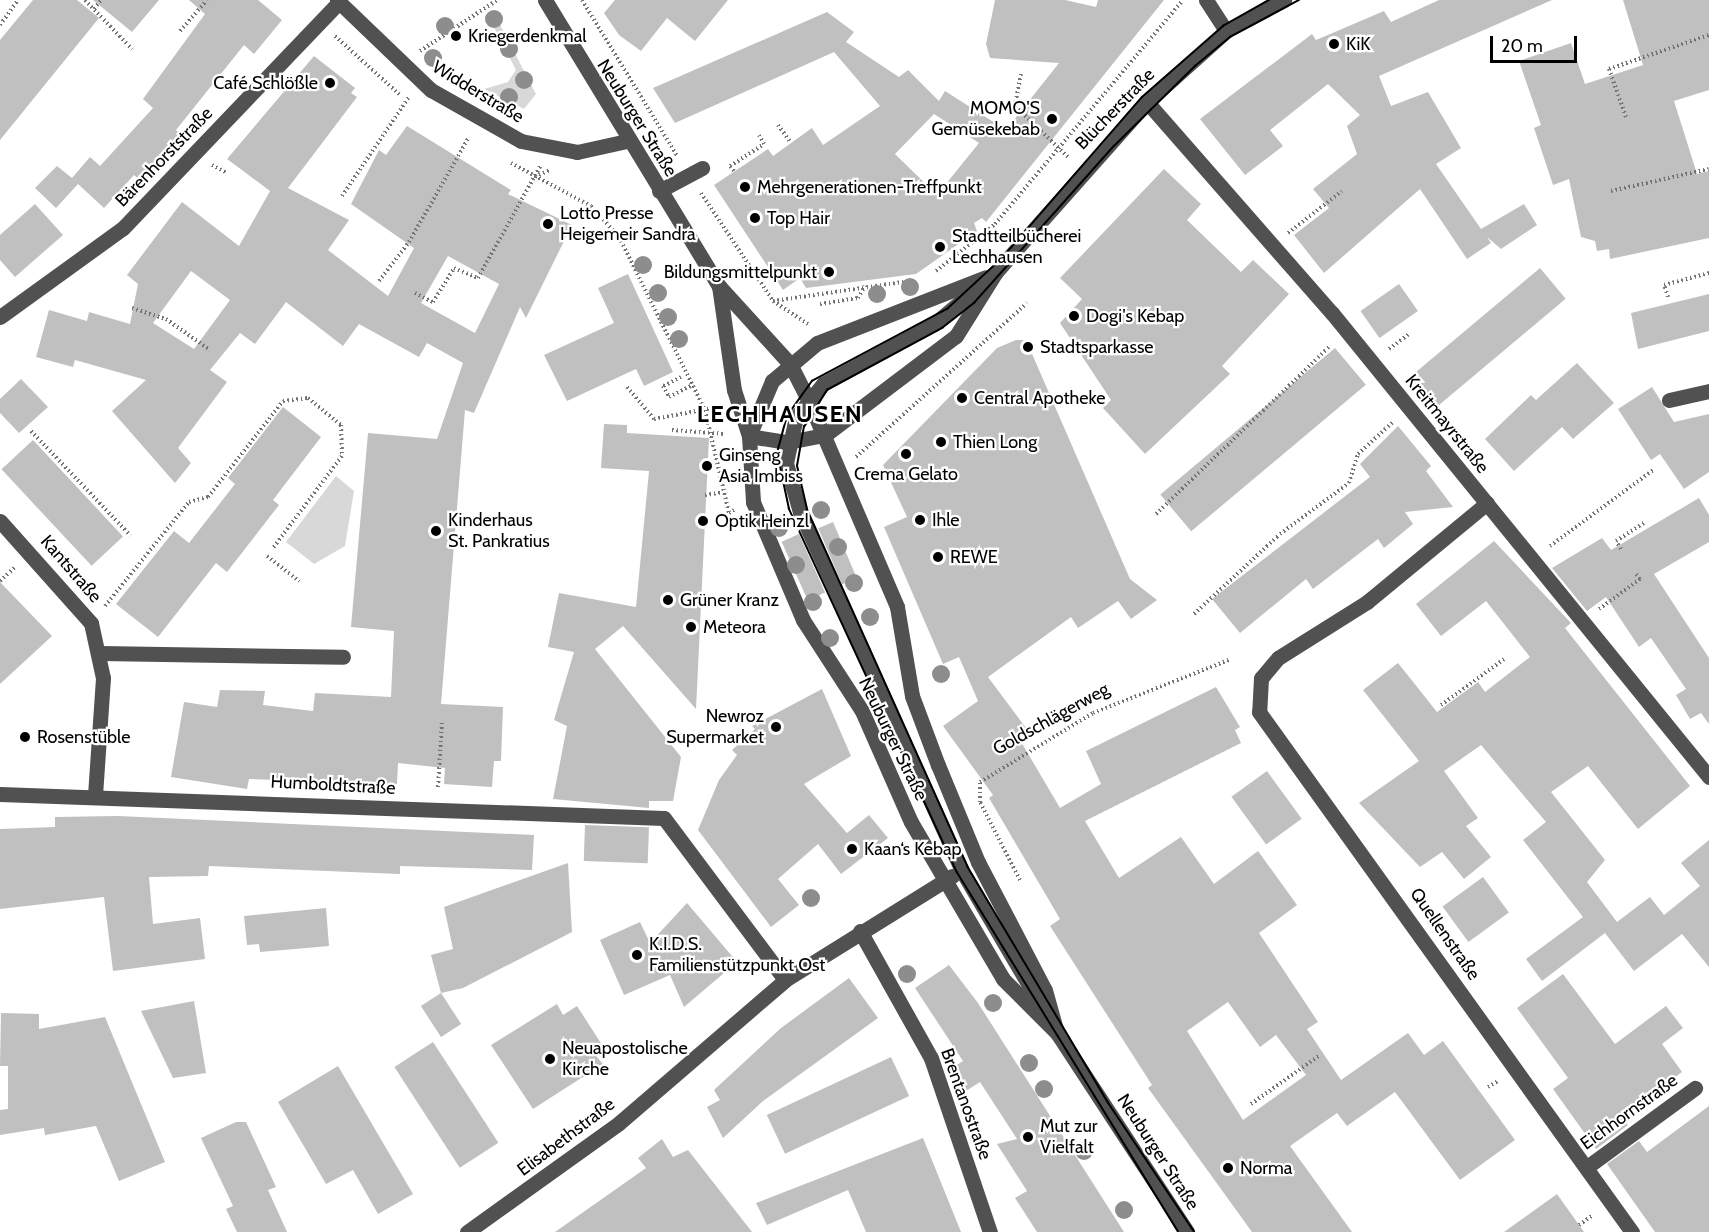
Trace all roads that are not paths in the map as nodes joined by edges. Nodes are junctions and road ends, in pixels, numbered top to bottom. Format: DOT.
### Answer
graph roads {
  1 [pos="545,0"];
  2 [pos="1206,0"];
  3 [pos="1284,0"];
  4 [pos="338,1"];
  5 [pos="1226,32"];
  6 [pos="1147,102"];
  7 [pos="627,141"];
  8 [pos="696,171"];
  9 [pos="659,191"];
  10 [pos="996,272"];
  11 [pos="719,286"];
  12 [pos="0,317"];
  13 [pos="790,364"];
  14 [pos="1709,391"];
  15 [pos="808,399"];
  16 [pos="1669,400"];
  17 [pos="825,435"];
  18 [pos="748,436"];
  19 [pos="788,442"];
  20 [pos="1487,503"];
  21 [pos="0,520"];
  22 [pos="100,653"];
  23 [pos="343,657"];
  24 [pos="1709,777"];
  25 [pos="0,794"];
  26 [pos="95,794"];
  27 [pos="978,862"];
  28 [pos="962,871"];
  29 [pos="943,881"];
  30 [pos="860,931"];
  31 [pos="786,980"];
  32 [pos="1057,1033"];
  33 [pos="1695,1088"];
  34 [pos="1587,1167"];
  35 [pos="467,1232"];
  36 [pos="990,1232"];
  37 [pos="1187,1232"];
  38 [pos="1632,1232"];
  1 -- 7 [label="street, Neuburger Straße"];
  2 -- 5 [label="street"];
  3 -- 5 [label="street, Blücherstraße"];
  4 -- 7 [label="street, Widderstraße"];
  4 -- 12 [label="street, Bärenhorststraße"];
  5 -- 6 [label="street, Blücherstraße"];
  6 -- 10 [label="street, Blücherstraße"];
  6 -- 20 [label="street, Kreitmayrstraße"];
  7 -- 9 [label="street, Neuburger Straße"];
  8 -- 9 [label="street"];
  9 -- 11 [label="street, Neuburger Straße"];
  10 -- 13 [label="street, Blücherstraße"];
  10 -- 15 [label="street"];
  10 -- 17 [label="street, Blücherstraße"];
  11 -- 13 [label="street, Neuburger Straße"];
  11 -- 18 [label="street, Neuburger Straße"];
  13 -- 15 [label="street, Neuburger Straße"];
  13 -- 18 [label="street, Neuburger Straße"];
  14 -- 16 [label="street"];
  15 -- 17 [label="street, Neuburger Straße"];
  15 -- 19 [label="street"];
  17 -- 19 [label="street"];
  17 -- 27 [label="street, Neuburger Straße"];
  18 -- 19 [label="street"];
  18 -- 29 [label="street, Neuburger Straße"];
  19 -- 28 [label="street"];
  20 -- 24 [label="street, Kreitmayrstraße"];
  20 -- 34 [label="street, Quellenstraße"];
  21 -- 22 [label="street, Kantstraße"];
  22 -- 23 [label="street"];
  22 -- 26 [label="street, Kantstraße"];
  25 -- 26 [label="street, Humboldtstraße"];
  26 -- 31 [label="street, Humboldtstraße"];
  27 -- 28 [label="street, Elisabethstraße"];
  27 -- 32 [label="street, Neuburger Straße"];
  28 -- 29 [label="street, Elisabethstraße"];
  28 -- 32 [label="street"];
  29 -- 30 [label="street, Elisabethstraße"];
  29 -- 32 [label="street, Neuburger Straße"];
  30 -- 31 [label="street, Elisabethstraße"];
  30 -- 36 [label="street, Brentanostraße"];
  31 -- 35 [label="street, Elisabethstraße"];
  32 -- 37 [label="street, Neuburger Straße"];
  33 -- 34 [label="street, Eichhornstraße"];
  34 -- 38 [label="street, Quellenstraße"];
}
